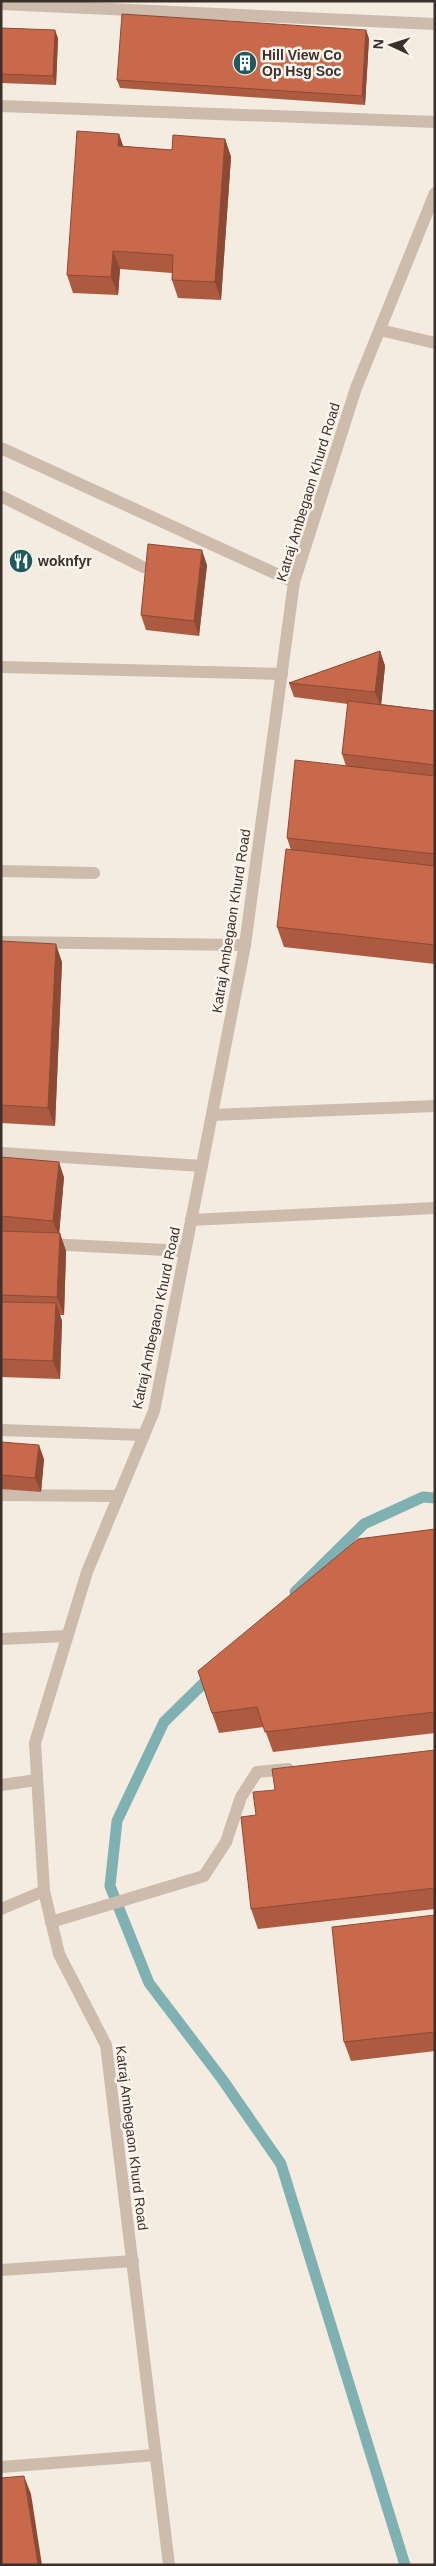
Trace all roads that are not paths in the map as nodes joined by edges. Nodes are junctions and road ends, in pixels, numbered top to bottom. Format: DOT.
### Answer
graph roads {
  1 [pos="1,4"];
  2 [pos="117,6"];
  3 [pos="435,24"];
  4 [pos="1,106"];
  5 [pos="435,122"];
  6 [pos="435,193"];
  7 [pos="380,330"];
  8 [pos="435,343"];
  9 [pos="1,448"];
  10 [pos="1,496"];
  11 [pos="143,567"];
  12 [pos="294,582"];
  13 [pos="1,666"];
  14 [pos="282,674"];
  15 [pos="1,871"];
  16 [pos="94,873"];
  17 [pos="1,942"];
  18 [pos="245,945"];
  19 [pos="435,1106"];
  20 [pos="212,1115"];
  21 [pos="1,1153"];
  22 [pos="202,1166"];
  23 [pos="435,1208"];
  24 [pos="191,1220"];
  25 [pos="30,1243"];
  26 [pos="185,1251"];
  27 [pos="1,1430"];
  28 [pos="144,1435"];
  29 [pos="1,1495"];
  30 [pos="118,1496"];
  31 [pos="67,1636"];
  32 [pos="1,1638"];
  33 [pos="296,1768"];
  34 [pos="37,1780"];
  35 [pos="1,1786"];
  36 [pos="44,1891"];
  37 [pos="1,1909"];
  38 [pos="51,1922"];
  39 [pos="133,2261"];
  40 [pos="1,2270"];
  41 [pos="156,2455"];
  42 [pos="1,2467"];
  43 [pos="169,2565"];
  1 -- 2 [label="street"];
  2 -- 3 [label="street"];
  4 -- 5 [label="street"];
  6 -- 7 [label="street, Katraj Ambegaon Khurd Road"];
  7 -- 8 [label="street"];
  7 -- 12 [label="street, Katraj Ambegaon Khurd Road"];
  9 -- 12 [label="street"];
  10 -- 11 [label="street"];
  12 -- 14 [label="street, Katraj Ambegaon Khurd Road"];
  13 -- 14 [label="street"];
  14 -- 18 [label="street, Katraj Ambegaon Khurd Road"];
  15 -- 16 [label="street"];
  17 -- 18 [label="street"];
  18 -- 20 [label="street, Katraj Ambegaon Khurd Road"];
  19 -- 20 [label="street"];
  20 -- 22 [label="street, Katraj Ambegaon Khurd Road"];
  21 -- 22 [label="street"];
  22 -- 24 [label="street, Katraj Ambegaon Khurd Road"];
  23 -- 24 [label="street"];
  24 -- 26 [label="street, Katraj Ambegaon Khurd Road"];
  25 -- 26 [label="street"];
  26 -- 28 [label="street, Katraj Ambegaon Khurd Road"];
  27 -- 28 [label="street"];
  28 -- 30 [label="street, Katraj Ambegaon Khurd Road"];
  29 -- 30 [label="street"];
  30 -- 31 [label="street, Katraj Ambegaon Khurd Road"];
  31 -- 32 [label="street"];
  31 -- 34 [label="street, Katraj Ambegaon Khurd Road"];
  33 -- 38 [label="street"];
  34 -- 35 [label="street"];
  34 -- 36 [label="street, Katraj Ambegaon Khurd Road"];
  36 -- 37 [label="street"];
  36 -- 38 [label="street, Katraj Ambegaon Khurd Road"];
  38 -- 39 [label="street, Katraj Ambegaon Khurd Road"];
  39 -- 40 [label="street"];
  39 -- 41 [label="street, Katraj Ambegaon Khurd Road"];
  41 -- 42 [label="street"];
  41 -- 43 [label="street, Katraj Ambegaon Khurd Road"];
}
